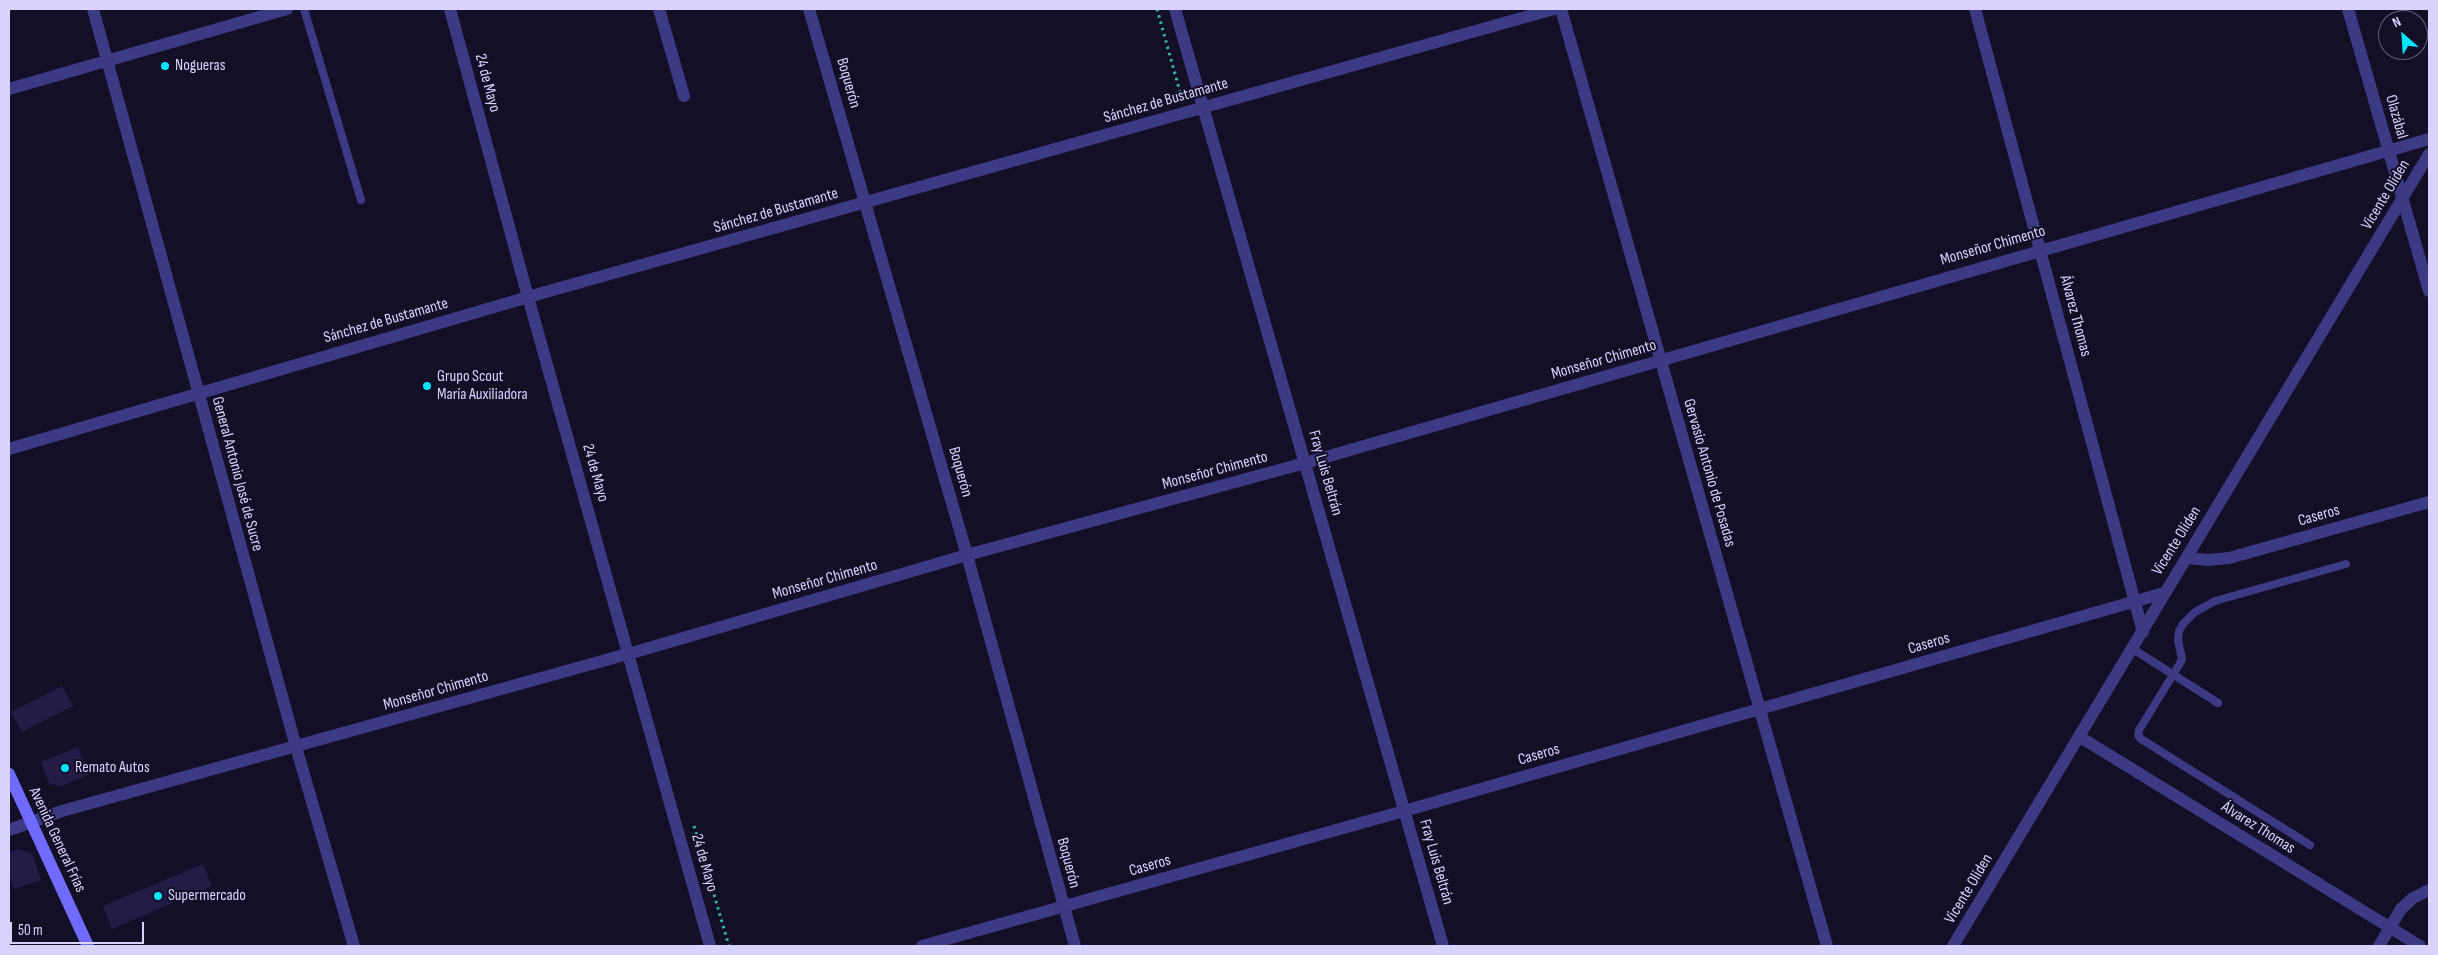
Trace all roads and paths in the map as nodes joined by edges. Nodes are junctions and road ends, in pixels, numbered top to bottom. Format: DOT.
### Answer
graph roads {
  1 [pos="93,9"];
  2 [pos="287,9"];
  3 [pos="304,9"];
  4 [pos="450,9"];
  5 [pos="659,9"];
  6 [pos="810,9"];
  7 [pos="1157,9"];
  8 [pos="1175,9"];
  9 [pos="1554,9"];
  10 [pos="1561,9"];
  11 [pos="1975,9"];
  12 [pos="2348,9"];
  13 [pos="107,61"];
  14 [pos="9,89"];
  15 [pos="684,96"];
  16 [pos="1174,102"];
  17 [pos="1204,107"];
  18 [pos="2429,139"];
  19 [pos="2389,151"];
  20 [pos="2429,154"];
  21 [pos="2402,199"];
  22 [pos="362,200"];
  23 [pos="866,203"];
  24 [pos="2041,249"];
  25 [pos="2429,291"];
  26 [pos="528,297"];
  27 [pos="1660,361"];
  28 [pos="198,393"];
  29 [pos="9,449"];
  30 [pos="1305,463"];
  31 [pos="2429,502"];
  32 [pos="967,555"];
  33 [pos="2187,558"];
  34 [pos="2346,564"];
  35 [pos="2164,593"];
  36 [pos="2134,603"];
  37 [pos="2143,632"];
  38 [pos="2133,649"];
  39 [pos="628,654"];
  40 [pos="2174,673"];
  41 [pos="2218,703"];
  42 [pos="1758,709"];
  43 [pos="2080,737"];
  44 [pos="296,747"];
  45 [pos="9,774"];
  46 [pos="1404,811"];
  47 [pos="32,821"];
  48 [pos="693,824"];
  49 [pos="9,830"];
  50 [pos="2310,845"];
  51 [pos="2429,890"];
  52 [pos="1064,908"];
  53 [pos="2389,928"];
  54 [pos="88,946"];
  55 [pos="354,946"];
  56 [pos="710,946"];
  57 [pos="729,946"];
  58 [pos="922,946"];
  59 [pos="1074,946"];
  60 [pos="1443,946"];
  61 [pos="1827,946"];
  62 [pos="1953,946"];
  63 [pos="2378,946"];
  64 [pos="2420,946"];
  1 -- 13 [label="street, General Antonio José de Sucre"];
  2 -- 13 [label="street"];
  3 -- 22 [label="lane"];
  4 -- 26 [label="street, 24 de Mayo"];
  5 -- 15 [label="street"];
  6 -- 23 [label="street, Boquerón"];
  7 -- 16 [label="path"];
  8 -- 17 [label="street, Fray Luis Beltrán"];
  9 -- 17 [label="street, Sánchez de Bustamante"];
  10 -- 27 [label="street, Gervasio Antonio de Posadas"];
  11 -- 24 [label="street, Álvarez Thomas"];
  12 -- 19 [label="street, Olazábal"];
  13 -- 14 [label="street"];
  13 -- 28 [label="street, General Antonio José de Sucre"];
  17 -- 23 [label="street, Sánchez de Bustamante"];
  17 -- 30 [label="street, Fray Luis Beltrán"];
  18 -- 19 [label="street, Monseñor Chimento"];
  19 -- 21 [label="street, Olazábal"];
  19 -- 24 [label="street, Monseñor Chimento"];
  20 -- 21 [label="street, Vicente Oliden"];
  21 -- 25 [label="street, Olazábal"];
  21 -- 33 [label="street, Vicente Oliden"];
  23 -- 26 [label="street, Sánchez de Bustamante"];
  23 -- 32 [label="street, Boquerón"];
  24 -- 27 [label="street, Monseñor Chimento"];
  24 -- 36 [label="street, Álvarez Thomas"];
  26 -- 28 [label="street, Sánchez de Bustamante"];
  26 -- 39 [label="street, 24 de Mayo"];
  27 -- 30 [label="street, Monseñor Chimento"];
  27 -- 42 [label="street, Gervasio Antonio de Posadas"];
  28 -- 29 [label="street, Sánchez de Bustamante"];
  28 -- 44 [label="street, General Antonio José de Sucre"];
  30 -- 32 [label="street, Monseñor Chimento"];
  30 -- 46 [label="street, Fray Luis Beltrán"];
  31 -- 33 [label="street, Caseros"];
  32 -- 39 [label="street, Monseñor Chimento"];
  32 -- 52 [label="street, Boquerón"];
  33 -- 35 [label="street, Vicente Oliden"];
  34 -- 40 [label="lane"];
  35 -- 36 [label="street, Caseros"];
  35 -- 37 [label="street, Vicente Oliden"];
  36 -- 37 [label="street, Álvarez Thomas"];
  36 -- 42 [label="street, Caseros"];
  37 -- 38 [label="street, Vicente Oliden"];
  38 -- 40 [label="lane"];
  38 -- 43 [label="street, Vicente Oliden"];
  39 -- 44 [label="street, Monseñor Chimento"];
  39 -- 56 [label="street, 24 de Mayo"];
  40 -- 41 [label="lane"];
  40 -- 50 [label="lane"];
  42 -- 46 [label="street, Caseros"];
  42 -- 61 [label="street, Gervasio Antonio de Posadas"];
  43 -- 53 [label="street, Álvarez Thomas"];
  43 -- 62 [label="street, Vicente Oliden"];
  44 -- 47 [label="street, Monseñor Chimento"];
  44 -- 55 [label="street, General Antonio José de Sucre"];
  45 -- 47 [label="main road, Avenida General Frías"];
  46 -- 52 [label="street, Caseros"];
  46 -- 60 [label="street, Fray Luis Beltrán"];
  47 -- 49 [label="street, Monseñor Chimento"];
  47 -- 54 [label="main road, Avenida General Frías"];
  48 -- 57 [label="path"];
  51 -- 53 [label="street"];
  52 -- 58 [label="street, Caseros"];
  52 -- 59 [label="street, Boquerón"];
  53 -- 63 [label="street"];
  53 -- 64 [label="street, Álvarez Thomas"];
}
